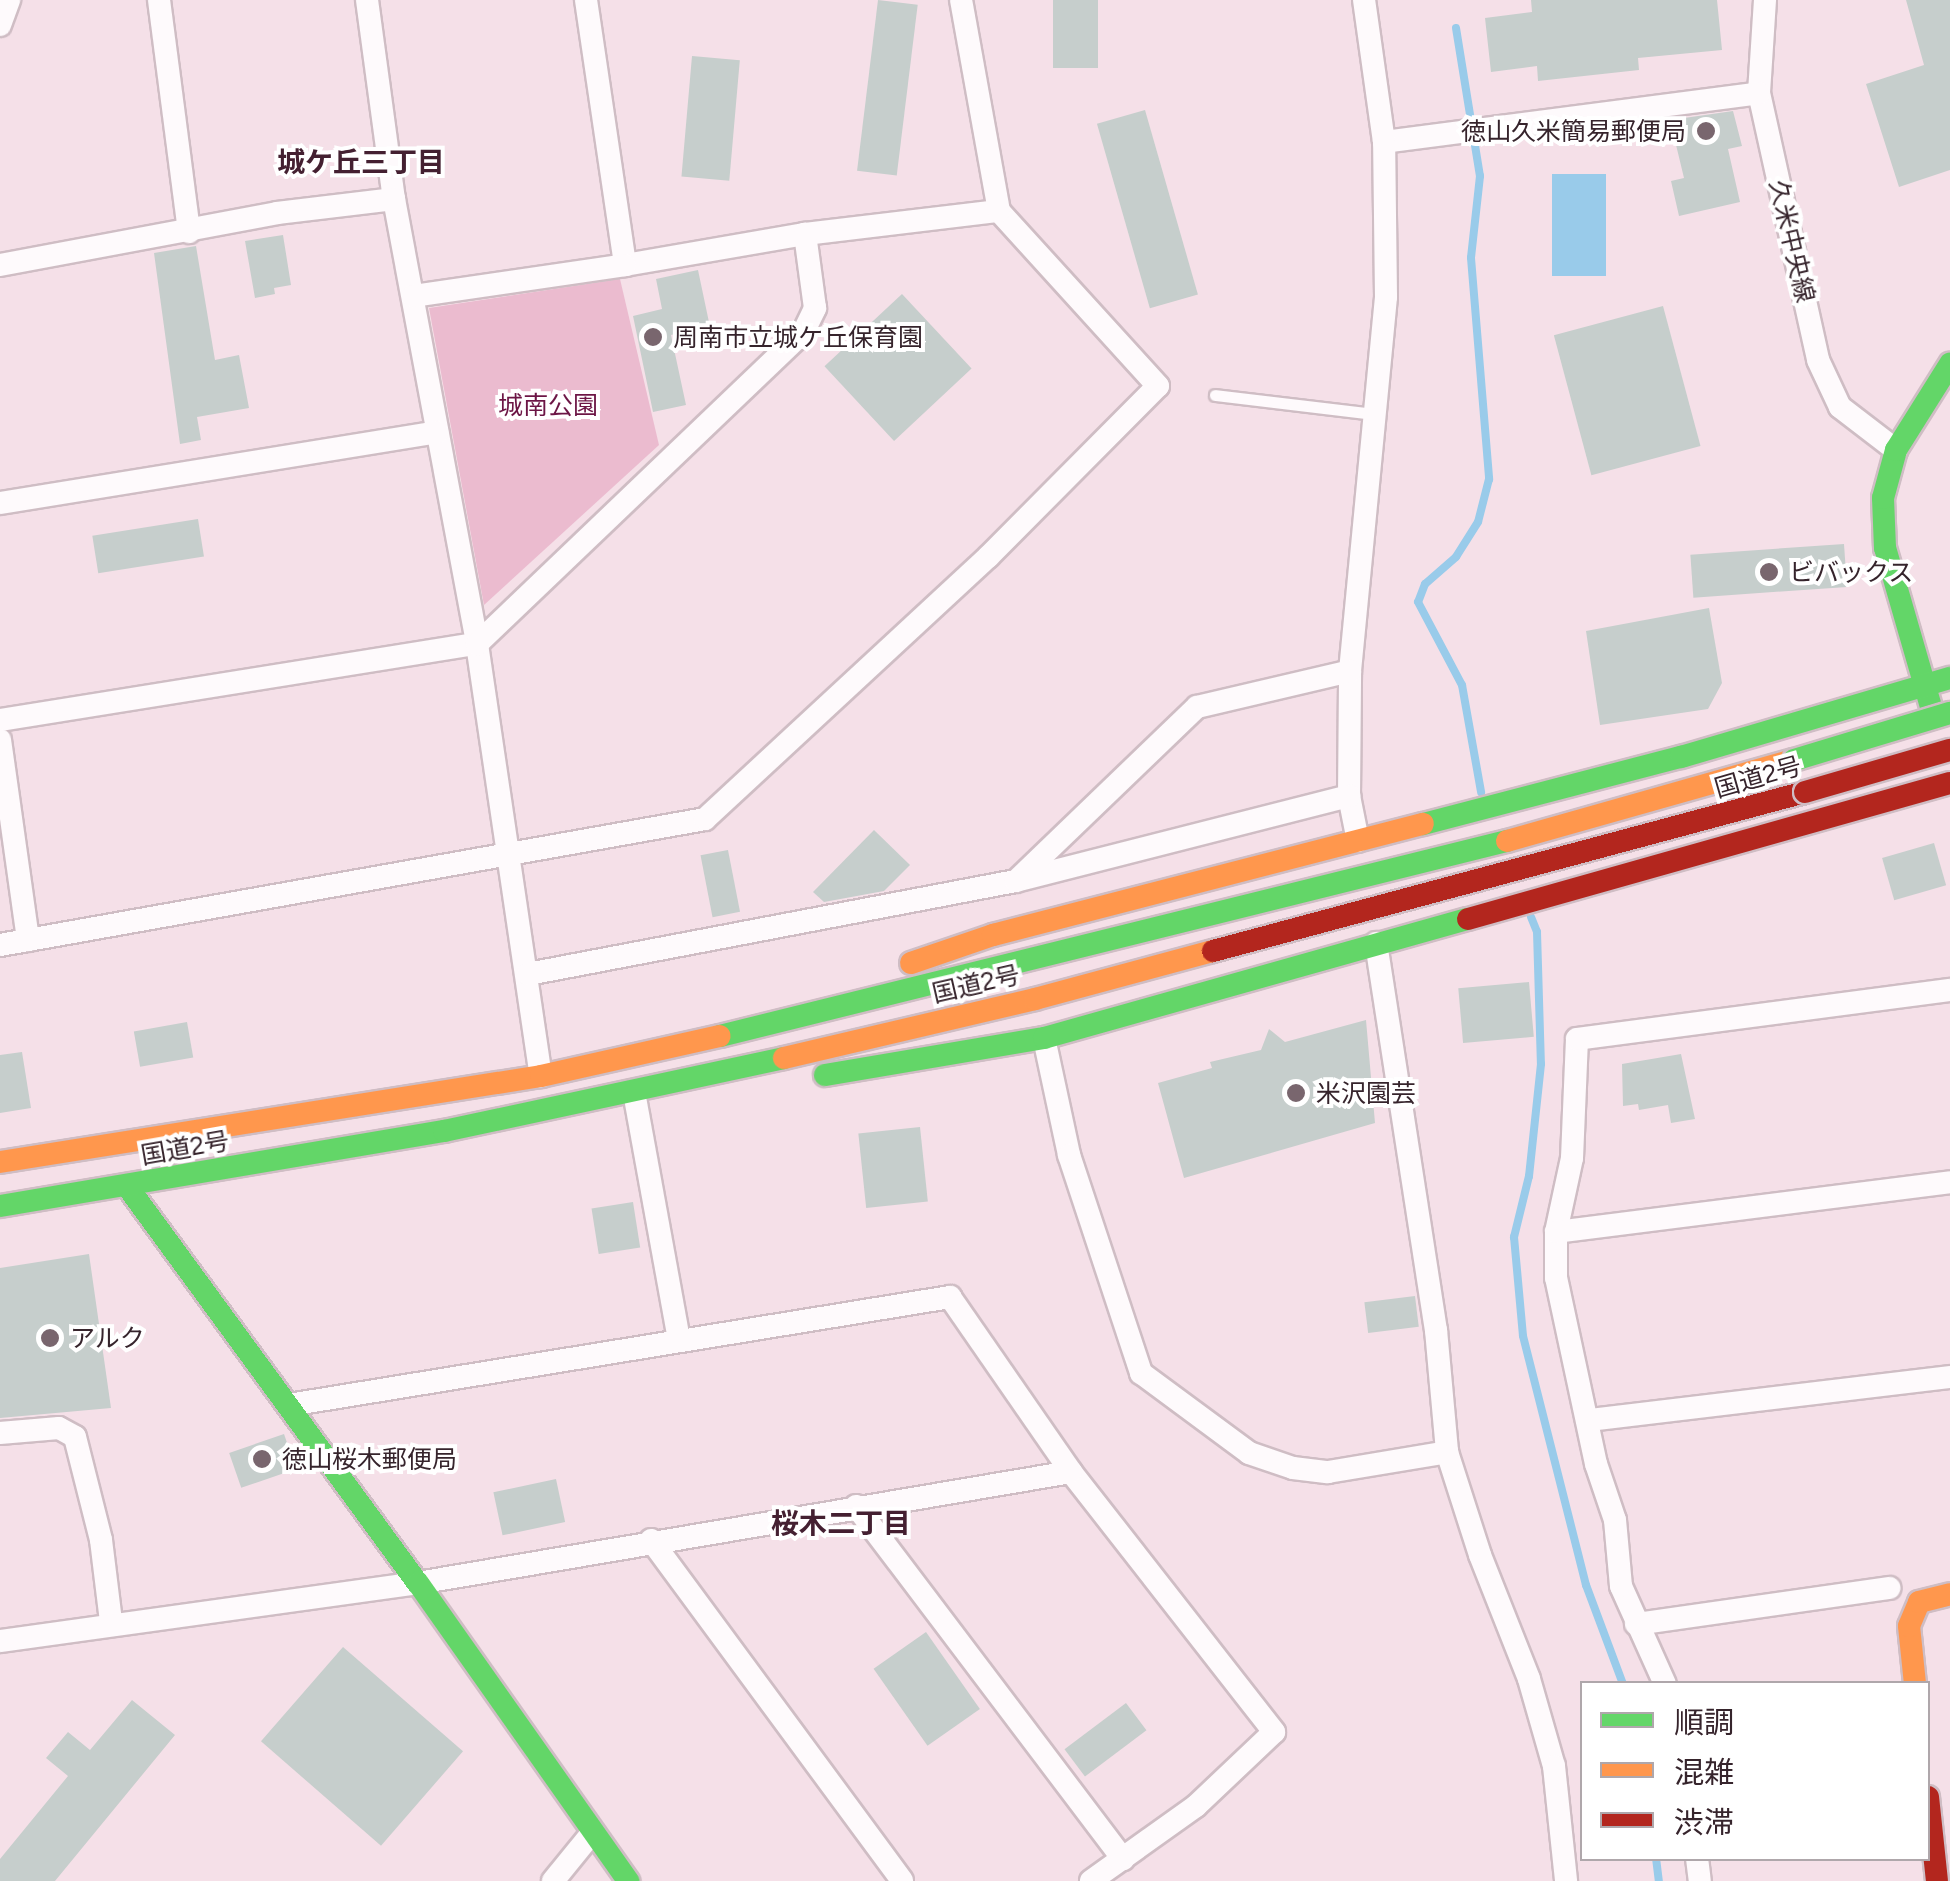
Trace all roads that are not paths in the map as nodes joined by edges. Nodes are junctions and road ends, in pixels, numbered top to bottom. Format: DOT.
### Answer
graph roads {
  1 [pos="9,0"];
  2 [pos="159,0"];
  3 [pos="367,0"];
  4 [pos="586,0"];
  5 [pos="961,0"];
  6 [pos="1364,0"];
  7 [pos="1765,0"];
  8 [pos="0,25"];
  9 [pos="1759,93"];
  10 [pos="1384,142"];
  11 [pos="394,199"];
  12 [pos="999,212"];
  13 [pos="190,232"];
  14 [pos="805,234"];
  15 [pos="0,265"];
  16 [pos="626,265"];
  17 [pos="413,296"];
  18 [pos="1950,364"];
  19 [pos="1215,395"];
  20 [pos="1376,415"];
  21 [pos="437,432"];
  22 [pos="1896,450"];
  23 [pos="0,504"];
  24 [pos="477,644"];
  25 [pos="1350,671"];
  26 [pos="1950,678"];
  27 [pos="1925,686"];
  28 [pos="1950,713"];
  29 [pos="0,720"];
  30 [pos="0,740"];
  31 [pos="1950,750"];
  32 [pos="1950,774"];
  33 [pos="1950,783"];
  34 [pos="1349,796"];
  35 [pos="1358,842"];
  36 [pos="509,852"];
  37 [pos="1016,880"];
  38 [pos="28,940"];
  39 [pos="1376,942"];
  40 [pos="0,944"];
  41 [pos="528,974"];
  42 [pos="1950,990"];
  43 [pos="1044,1038"];
  44 [pos="651,1053"];
  45 [pos="541,1076"];
  46 [pos="671,1084"];
  47 [pos="634,1092"];
  48 [pos="0,1162"];
  49 [pos="1950,1182"];
  50 [pos="126,1186"];
  51 [pos="0,1206"];
  52 [pos="1556,1232"];
  53 [pos="680,1340"];
  54 [pos="1950,1377"];
  55 [pos="289,1405"];
  56 [pos="1589,1420"];
  57 [pos="0,1433"];
  58 [pos="1447,1452"];
  59 [pos="1072,1472"];
  60 [pos="856,1506"];
  61 [pos="651,1540"];
  62 [pos="418,1582"];
  63 [pos="1889,1588"];
  64 [pos="1950,1594"];
  65 [pos="111,1622"];
  66 [pos="1636,1624"];
  67 [pos="0,1641"];
  68 [pos="1664,1681"];
  69 [pos="1915,1681"];
  70 [pos="1930,1816"];
  71 [pos="592,1833"];
  72 [pos="1123,1859"];
  73 [pos="553,1881"];
  74 [pos="628,1881"];
  75 [pos="902,1881"];
  76 [pos="1091,1881"];
  77 [pos="1566,1881"];
  78 [pos="1937,1881"];
  1 -- 8 [label="street"];
  2 -- 13 [label="street"];
  3 -- 11 [label="street"];
  4 -- 16 [label="street"];
  5 -- 12 [label="street"];
  6 -- 10 [label="street"];
  7 -- 9 [label="street, 久米中央線"];
  9 -- 10 [label="street"];
  9 -- 22 [label="street, 久米中央線"];
  10 -- 20 [label="street"];
  11 -- 13 [label="street"];
  11 -- 17 [label="street"];
  12 -- 14 [label="street"];
  12 -- 36 [label="street"];
  13 -- 15 [label="street"];
  14 -- 16 [label="street"];
  14 -- 24 [label="street"];
  16 -- 17 [label="street"];
  17 -- 21 [label="street"];
  18 -- 22 [label="main road"];
  19 -- 20 [label="lane"];
  20 -- 25 [label="street"];
  21 -- 23 [label="street"];
  21 -- 24 [label="street"];
  22 -- 27 [label="main road"];
  24 -- 29 [label="street"];
  24 -- 36 [label="street"];
  25 -- 34 [label="street"];
  25 -- 37 [label="street"];
  26 -- 27 [label="main road"];
  27 -- 32 [label="main road"];
  27 -- 35 [label="main road"];
  28 -- 44 [label="main road, 国道2号, bridge"];
  30 -- 38 [label="street"];
  31 -- 46 [label="main road, 国道2号, bridge"];
  33 -- 39 [label="main road"];
  34 -- 35 [label="street"];
  34 -- 37 [label="street"];
  35 -- 44 [label="main road"];
  36 -- 38 [label="street"];
  36 -- 41 [label="street"];
  37 -- 41 [label="street"];
  38 -- 40 [label="street"];
  39 -- 43 [label="main road"];
  39 -- 58 [label="street"];
  41 -- 45 [label="street"];
  42 -- 52 [label="street"];
  43 -- 46 [label="main road"];
  43 -- 58 [label="street"];
  44 -- 45 [label="main road, 国道2号"];
  45 -- 48 [label="main road, 国道2号"];
  46 -- 47 [label="main road, 国道2号"];
  47 -- 50 [label="main road, 国道2号"];
  47 -- 53 [label="street"];
  49 -- 52 [label="street"];
  50 -- 51 [label="main road, 国道2号"];
  50 -- 55 [label="main road"];
  52 -- 56 [label="street"];
  53 -- 55 [label="street"];
  53 -- 59 [label="street"];
  54 -- 56 [label="street"];
  55 -- 62 [label="main road"];
  56 -- 66 [label="street"];
  57 -- 65 [label="street"];
  58 -- 77 [label="street"];
  59 -- 60 [label="street"];
  59 -- 72 [label="street"];
  60 -- 61 [label="street"];
  60 -- 72 [label="street"];
  61 -- 62 [label="street"];
  61 -- 75 [label="street"];
  62 -- 65 [label="street"];
  62 -- 71 [label="main road"];
  63 -- 66 [label="street"];
  64 -- 69 [label="main road"];
  65 -- 67 [label="street"];
  66 -- 68 [label="street"];
  70 -- 78 [label="main road"];
  71 -- 73 [label="street"];
  71 -- 74 [label="main road"];
  72 -- 76 [label="street"];
}
